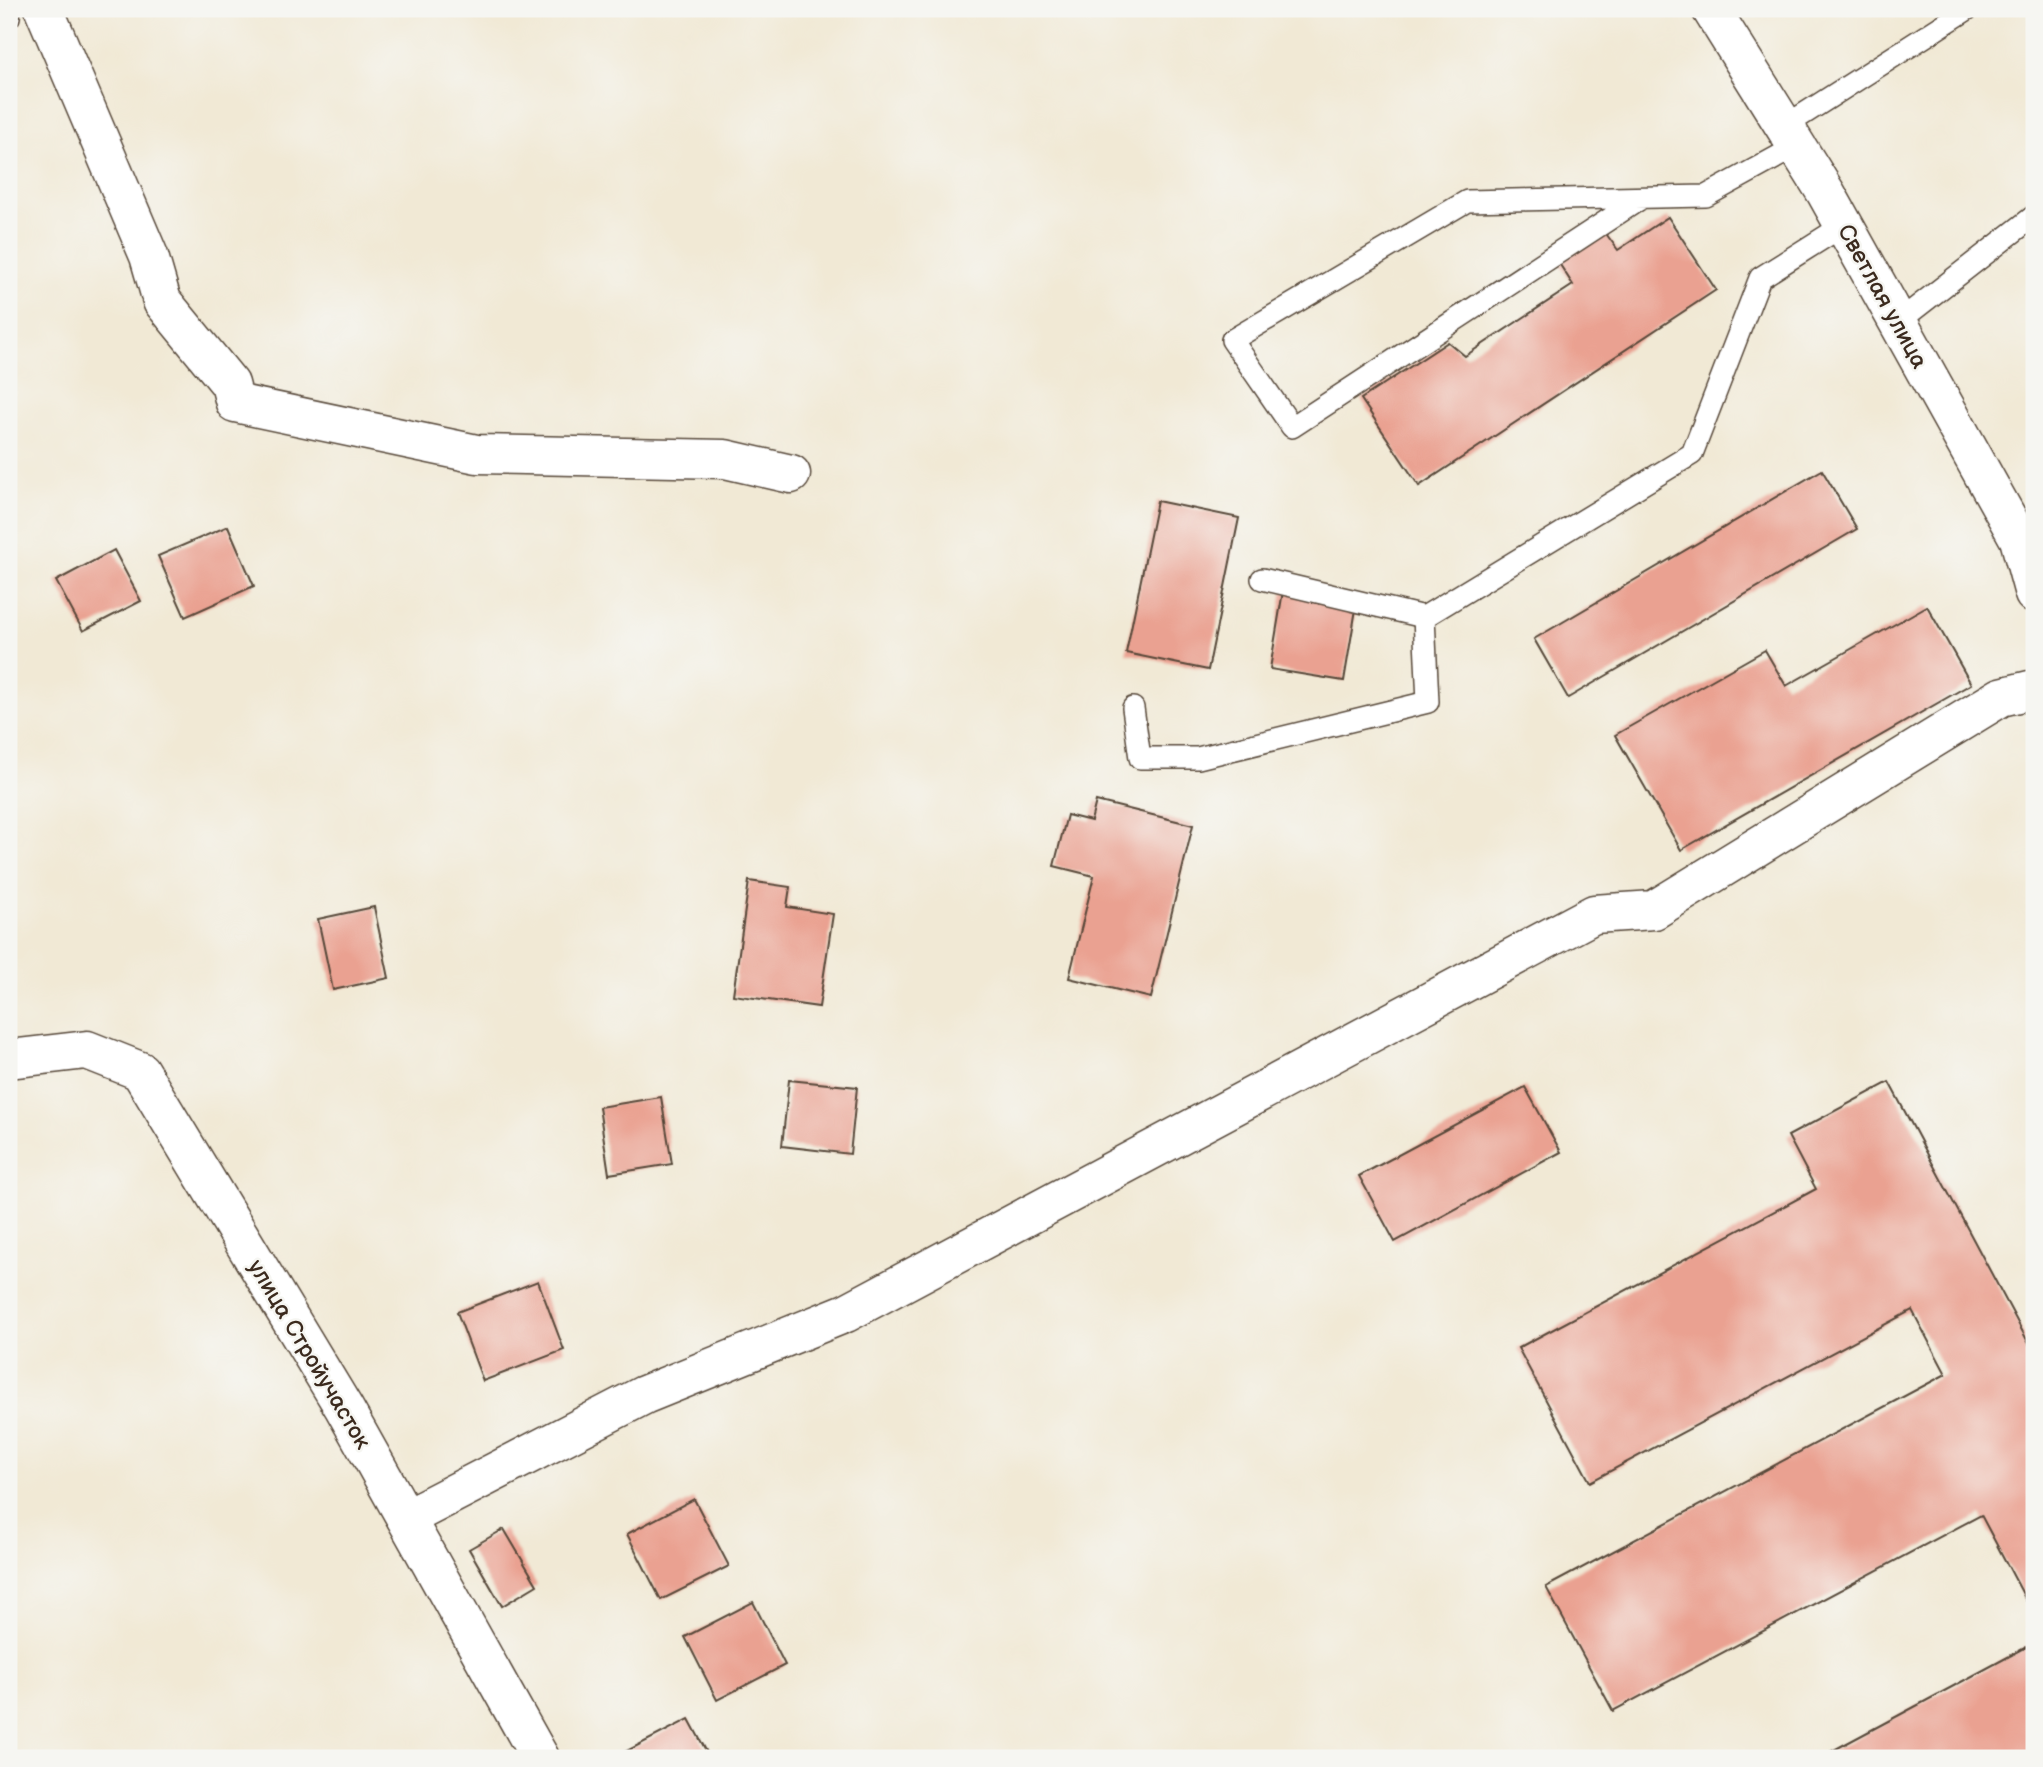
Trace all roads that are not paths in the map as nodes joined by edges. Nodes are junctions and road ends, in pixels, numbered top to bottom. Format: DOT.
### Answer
graph roads {
  1 [pos="10,9"];
  2 [pos="44,9"];
  3 [pos="1712,9"];
  4 [pos="1968,9"];
  5 [pos="9,17"];
  6 [pos="1791,136"];
  7 [pos="1640,199"];
  8 [pos="2034,216"];
  9 [pos="1844,225"];
  10 [pos="1898,323"];
  11 [pos="791,474"];
  12 [pos="2027,533"];
  13 [pos="1262,579"];
  14 [pos="2034,594"];
  15 [pos="1424,617"];
  16 [pos="2034,689"];
  17 [pos="1133,708"];
  18 [pos="9,1059"];
  19 [pos="405,1518"];
  20 [pos="540,1758"];
  1 -- 5 [label="lane"];
  2 -- 11 [label="street"];
  3 -- 6 [label="street, Светлая улица"];
  4 -- 6 [label="lane"];
  6 -- 7 [label="lane"];
  6 -- 9 [label="street, Светлая улица"];
  7 -- 7 [label="lane"];
  8 -- 10 [label="lane"];
  9 -- 10 [label="street, Светлая улица"];
  9 -- 15 [label="lane"];
  10 -- 12 [label="street, Светлая улица"];
  12 -- 14 [label="street, Светлая улица"];
  13 -- 15 [label="lane"];
  15 -- 17 [label="lane"];
  16 -- 19 [label="street"];
  18 -- 19 [label="street, улица Стройучасток"];
  19 -- 20 [label="street, улица Стройучасток"];
}
